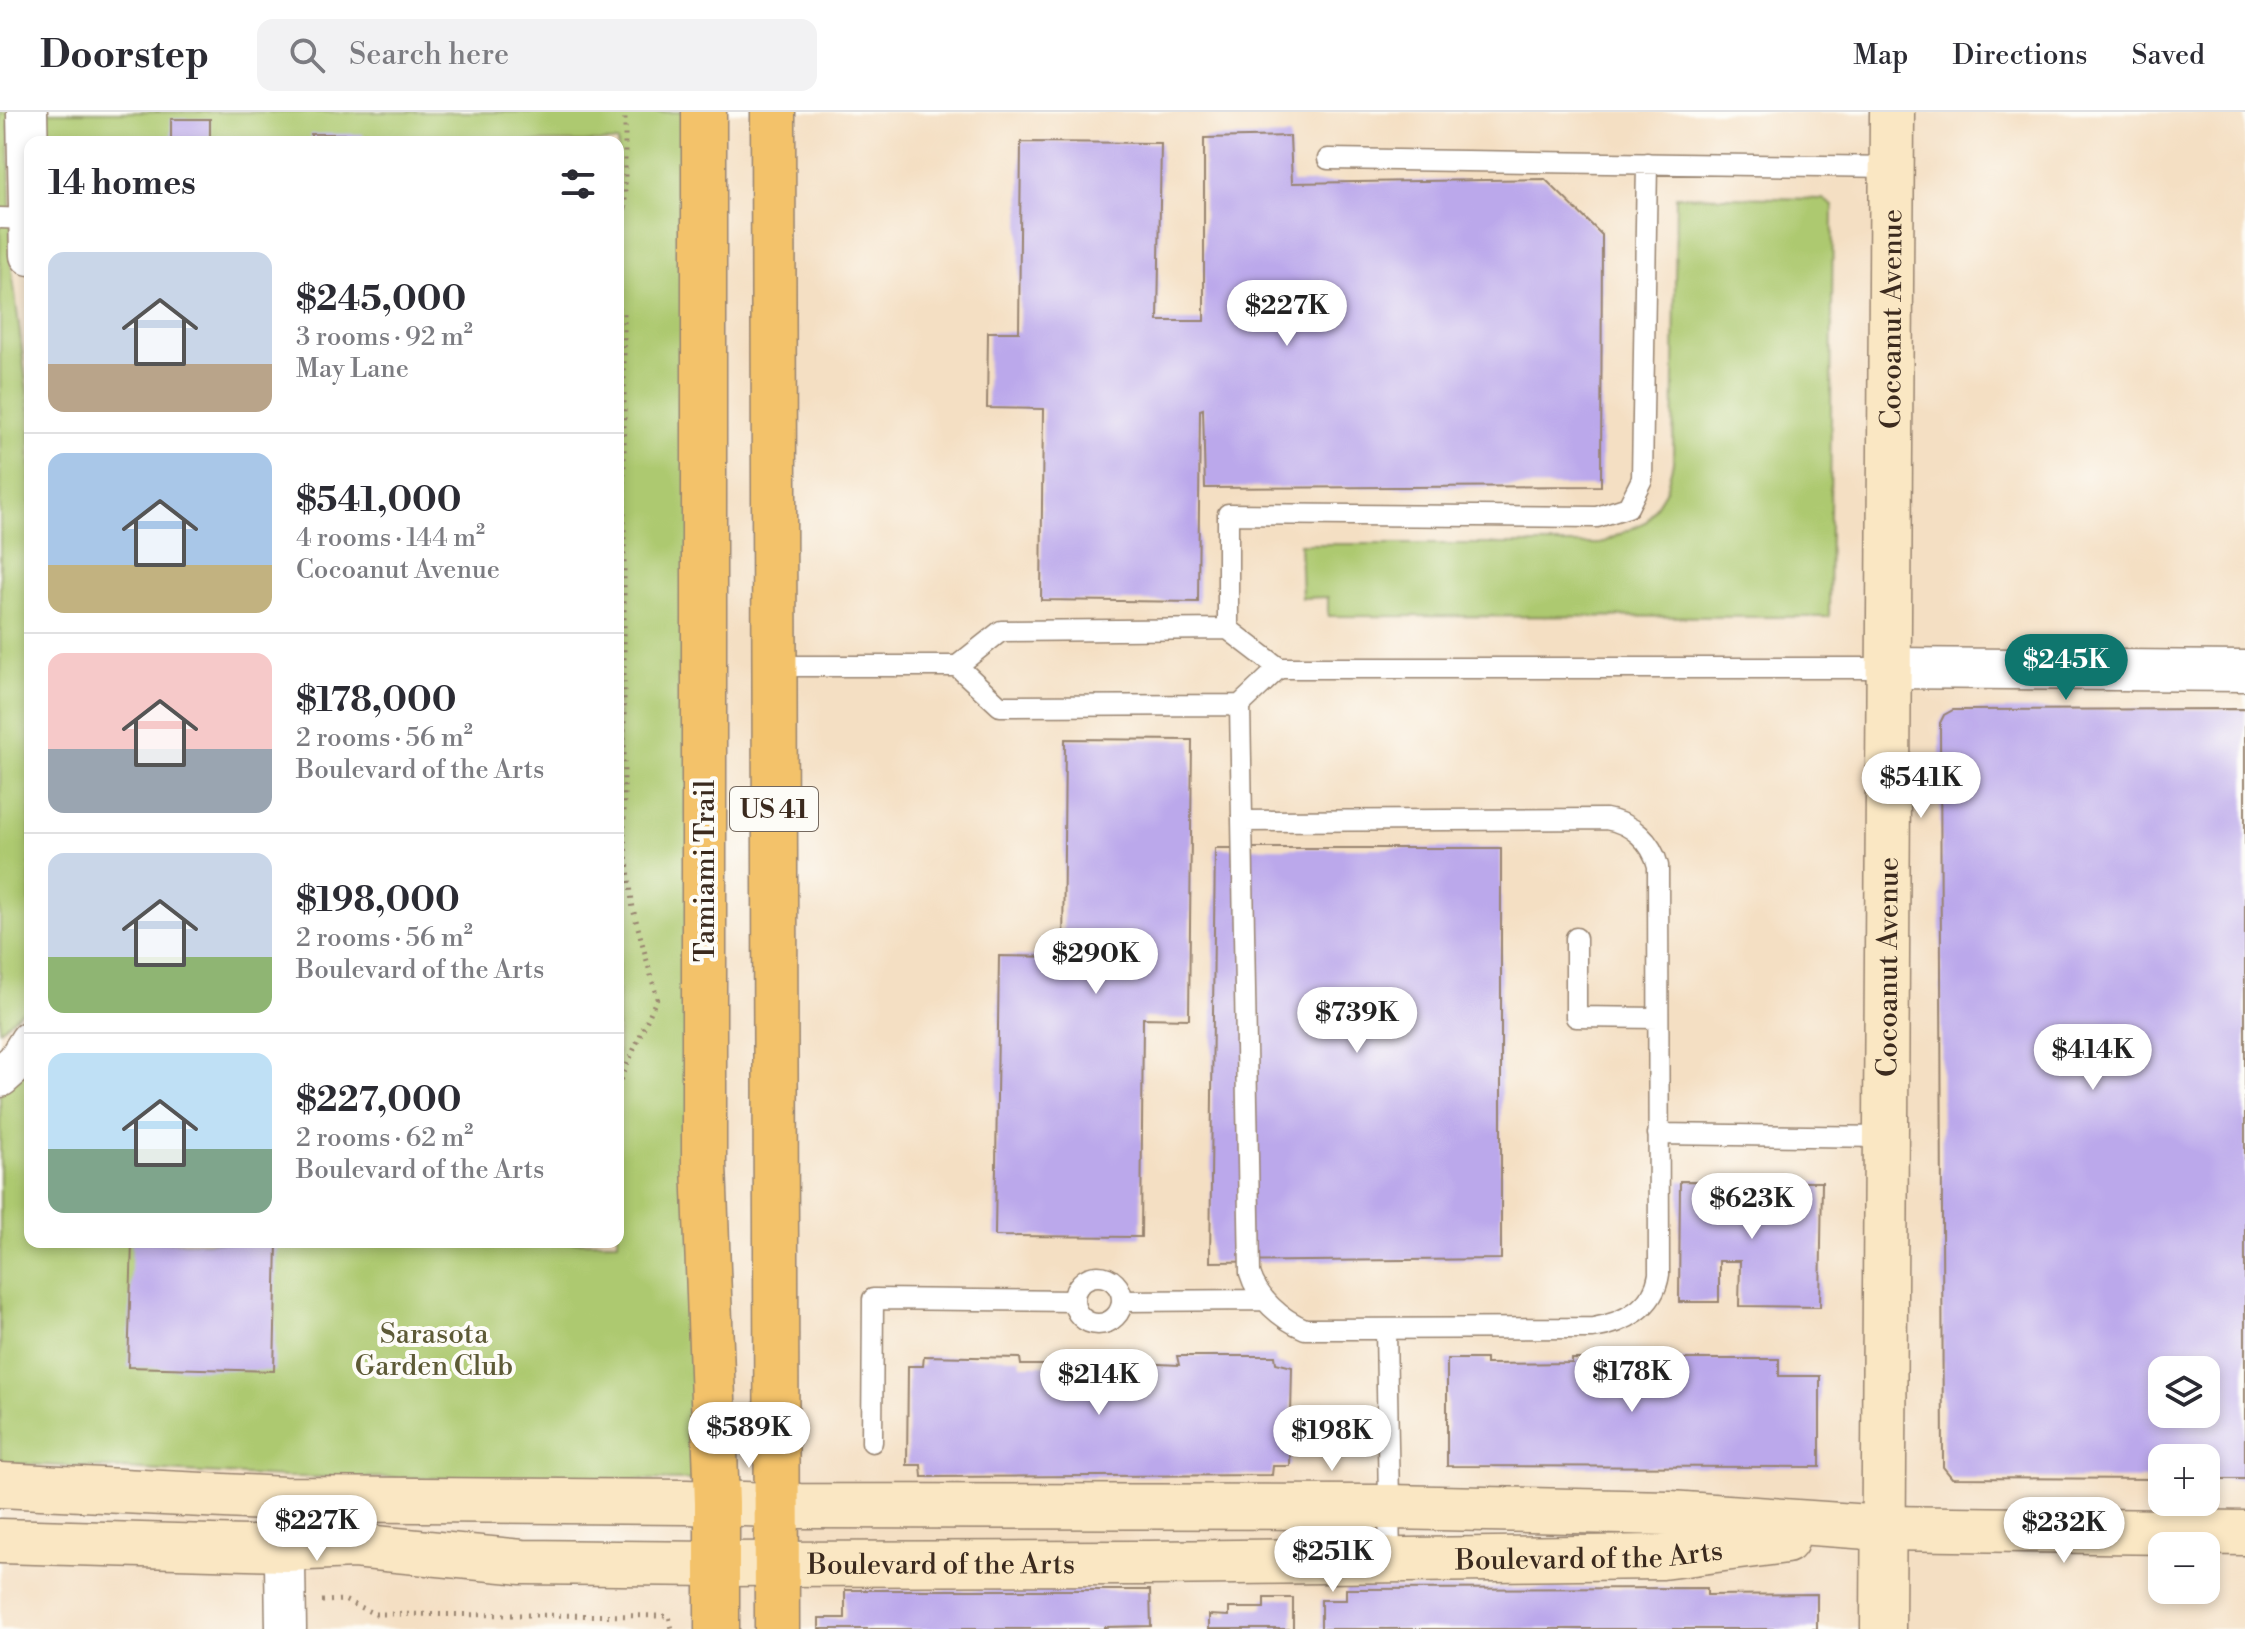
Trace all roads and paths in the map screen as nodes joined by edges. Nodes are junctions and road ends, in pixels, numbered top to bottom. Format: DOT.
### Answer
graph roads {
  1 [pos="27,112"];
  2 [pos="625,112"];
  3 [pos="704,112"];
  4 [pos="773,112"];
  5 [pos="1892,112"];
  6 [pos="27,136"];
  7 [pos="1328,159"];
  8 [pos="1647,163"];
  9 [pos="1892,167"];
  10 [pos="624,209"];
  11 [pos="0,218"];
  12 [pos="24,219"];
  13 [pos="624,313"];
  14 [pos="1228,629"];
  15 [pos="774,666"];
  16 [pos="957,666"];
  17 [pos="1279,668"];
  18 [pos="1888,668"];
  19 [pos="2245,671"];
  20 [pos="1240,705"];
  21 [pos="1242,821"];
  22 [pos="624,838"];
  23 [pos="624,838"];
  24 [pos="1576,938"];
  25 [pos="1658,1018"];
  26 [pos="624,1072"];
  27 [pos="1658,1134"];
  28 [pos="1885,1137"];
  29 [pos="1265,1300"];
  30 [pos="1074,1301"];
  31 [pos="1122,1301"];
  32 [pos="1386,1330"];
  33 [pos="872,1442"];
  34 [pos="0,1485"];
  35 [pos="284,1499"];
  36 [pos="0,1500"];
  37 [pos="717,1503"];
  38 [pos="778,1505"];
  39 [pos="1389,1507"];
  40 [pos="1883,1528"];
  41 [pos="2245,1533"];
  42 [pos="0,1541"];
  43 [pos="285,1549"];
  44 [pos="1390,1560"];
  45 [pos="777,1563"];
  46 [pos="716,1564"];
  47 [pos="286,1616"];
  48 [pos="672,1629"];
  49 [pos="717,1629"];
  50 [pos="777,1629"];
  51 [pos="1883,1629"];
  1 -- 6 [label="street"];
  2 -- 10 [label="path"];
  3 -- 37 [label="main road, Tamiami Trail / US 41"];
  4 -- 15 [label="main road, US 41"];
  5 -- 9 [label="street, Cocoanut Avenue"];
  7 -- 8 [label="lane"];
  8 -- 9 [label="lane"];
  8 -- 14 [label="lane"];
  9 -- 18 [label="street, Cocoanut Avenue"];
  11 -- 12 [label="lane"];
  13 -- 22 [label="path"];
  14 -- 16 [label="lane"];
  14 -- 17 [label="lane"];
  15 -- 16 [label="lane"];
  15 -- 38 [label="main road, US 41"];
  16 -- 20 [label="lane"];
  17 -- 18 [label="lane"];
  17 -- 20 [label="lane"];
  18 -- 19 [label="street"];
  18 -- 28 [label="street, Cocoanut Avenue"];
  20 -- 21 [label="lane"];
  21 -- 25 [label="lane"];
  21 -- 29 [label="lane"];
  23 -- 26 [label="path"];
  24 -- 25 [label="lane"];
  25 -- 27 [label="lane"];
  27 -- 28 [label="lane"];
  27 -- 32 [label="lane"];
  28 -- 40 [label="street, Cocoanut Avenue"];
  29 -- 31 [label="lane"];
  29 -- 32 [label="lane"];
  30 -- 31 [label="lane"];
  30 -- 31 [label="lane"];
  30 -- 33 [label="lane"];
  32 -- 39 [label="lane"];
  34 -- 35 [label="street, Boulevard of the Arts"];
  34 -- 36 [label="lane"];
  35 -- 37 [label="street, Boulevard of the Arts"];
  35 -- 43 [label="street"];
  37 -- 38 [label="street, Boulevard of the Arts"];
  37 -- 46 [label="main road, Tamiami Trail / US 41"];
  38 -- 39 [label="street, Boulevard of the Arts"];
  38 -- 45 [label="main road, US 41"];
  39 -- 40 [label="street, Boulevard of the Arts"];
  39 -- 44 [label="lane"];
  40 -- 41 [label="street, Boulevard of the Arts"];
  40 -- 44 [label="street, Boulevard of the Arts"];
  40 -- 51 [label="street, Cocoanut Avenue"];
  42 -- 43 [label="street, Boulevard of the Arts"];
  43 -- 46 [label="street, Boulevard of the Arts"];
  43 -- 47 [label="street"];
  44 -- 45 [label="street, Boulevard of the Arts"];
  45 -- 46 [label="street, Boulevard of the Arts"];
  45 -- 50 [label="main road, US 41"];
  46 -- 49 [label="main road, Tamiami Trail / US 41"];
  47 -- 48 [label="path"];
}
